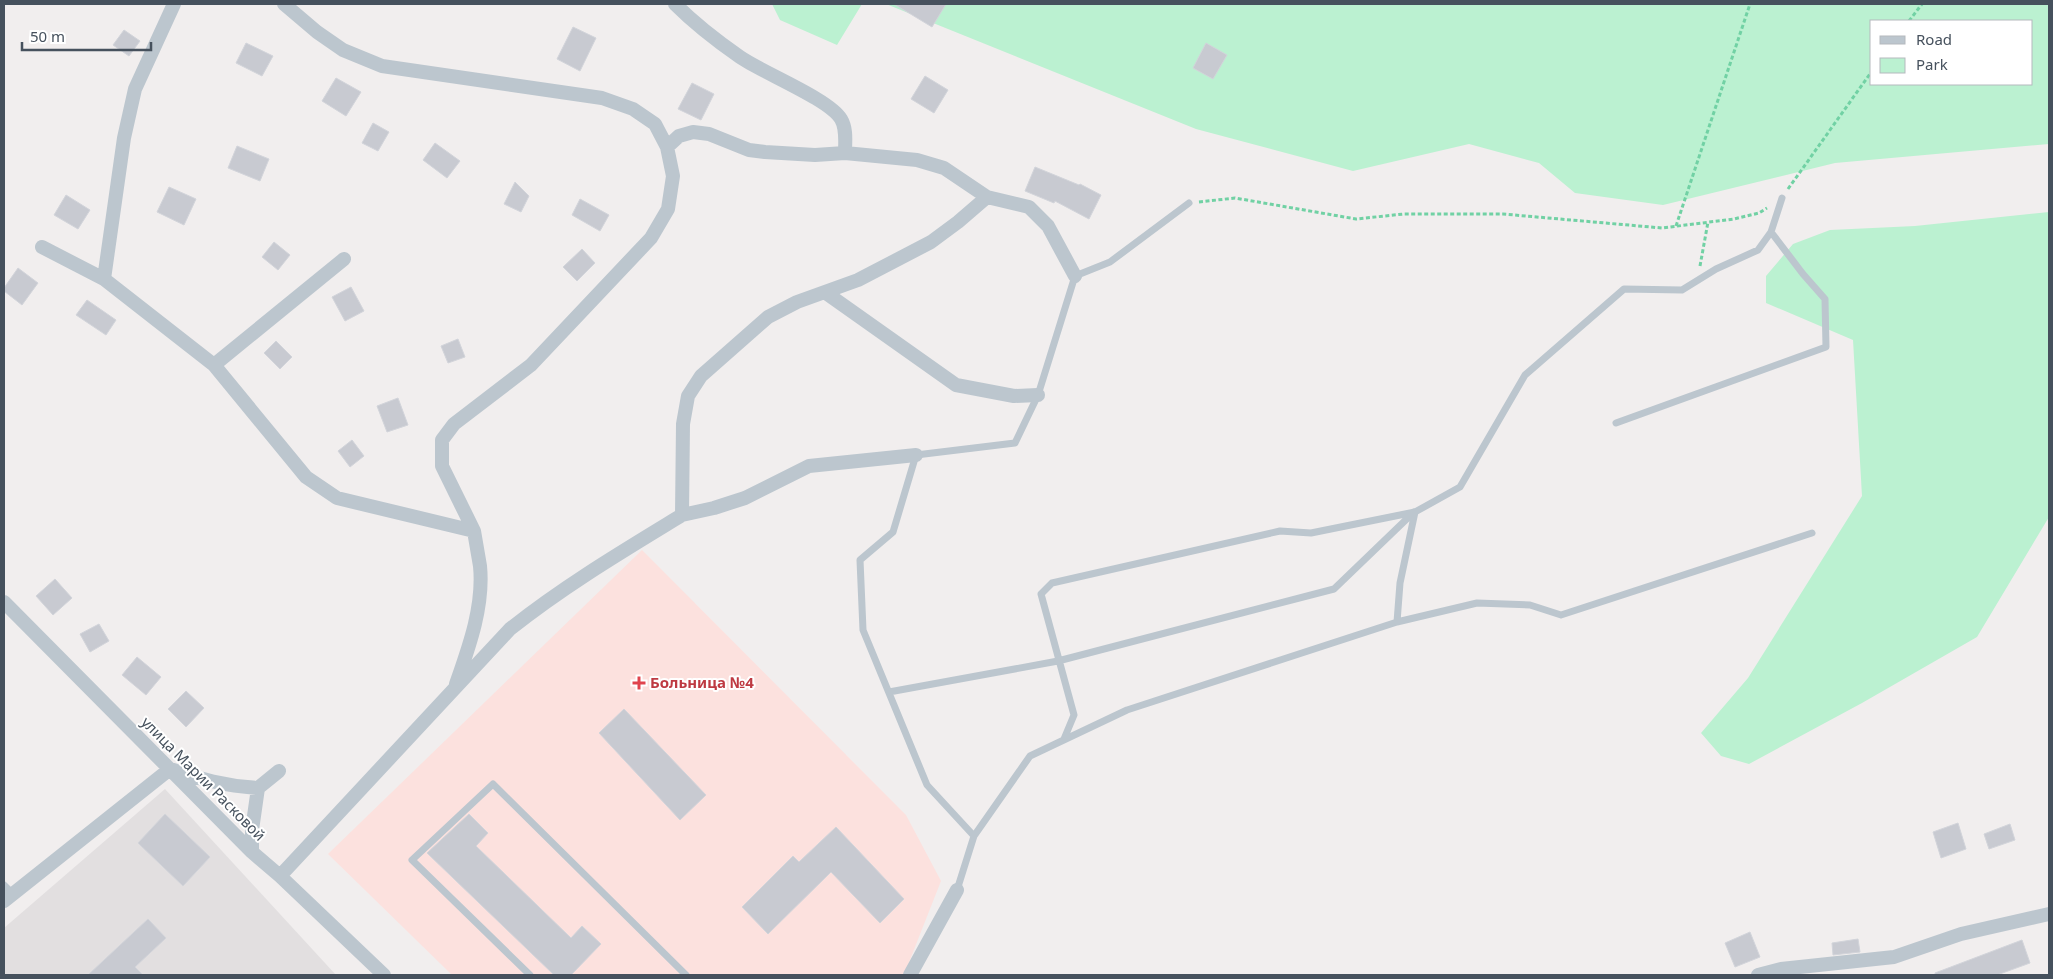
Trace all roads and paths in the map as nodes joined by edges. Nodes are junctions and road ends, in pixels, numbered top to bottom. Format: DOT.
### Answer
graph roads {
  1 [pos="174,4"];
  2 [pos="284,4"];
  3 [pos="675,4"];
  4 [pos="1750,4"];
  5 [pos="1922,4"];
  6 [pos="1910,20"];
  7 [pos="1870,74"];
  8 [pos="667,147"];
  9 [pos="845,153"];
  10 [pos="987,197"];
  11 [pos="1782,198"];
  12 [pos="1189,203"];
  13 [pos="1708,222"];
  14 [pos="1676,226"];
  15 [pos="1771,232"];
  16 [pos="42,247"];
  17 [pos="344,259"];
  18 [pos="1074,276"];
  19 [pos="104,279"];
  20 [pos="1698,280"];
  21 [pos="826,293"];
  22 [pos="214,365"];
  23 [pos="1038,395"];
  24 [pos="1616,423"];
  25 [pos="916,455"];
  26 [pos="1415,512"];
  27 [pos="682,515"];
  28 [pos="474,531"];
  29 [pos="1812,533"];
  30 [pos="4,602"];
  31 [pos="1397,622"];
  32 [pos="1058,661"];
  33 [pos="454,691"];
  34 [pos="888,692"];
  35 [pos="1064,739"];
  36 [pos="170,769"];
  37 [pos="278,771"];
  38 [pos="258,788"];
  39 [pos="974,836"];
  40 [pos="252,852"];
  41 [pos="280,876"];
  42 [pos="957,890"];
  43 [pos="6,893"];
  44 [pos="2049,914"];
  45 [pos="384,975"];
  46 [pos="530,975"];
  47 [pos="686,975"];
  48 [pos="910,975"];
  49 [pos="1758,975"];
  1 -- 19 [label="street"];
  2 -- 8 [label="street"];
  3 -- 9 [label="street"];
  4 -- 14 [label="path"];
  5 -- 6 [label="path"];
  7 -- 11 [label="path"];
  8 -- 9 [label="street"];
  8 -- 28 [label="street"];
  9 -- 10 [label="street"];
  10 -- 18 [label="street"];
  10 -- 21 [label="street"];
  11 -- 13 [label="path"];
  11 -- 15 [label="lane"];
  12 -- 14 [label="path"];
  12 -- 18 [label="lane"];
  13 -- 14 [label="path"];
  13 -- 20 [label="path"];
  15 -- 20 [label="lane"];
  15 -- 24 [label="lane"];
  16 -- 19 [label="street"];
  17 -- 22 [label="street"];
  18 -- 23 [label="lane"];
  19 -- 22 [label="street"];
  20 -- 26 [label="lane"];
  21 -- 23 [label="street"];
  21 -- 27 [label="street"];
  22 -- 28 [label="street"];
  23 -- 25 [label="lane"];
  25 -- 27 [label="street"];
  25 -- 34 [label="lane"];
  26 -- 31 [label="lane"];
  26 -- 32 [label="lane"];
  26 -- 32 [label="lane"];
  27 -- 33 [label="street"];
  28 -- 33 [label="street"];
  29 -- 31 [label="lane"];
  30 -- 36 [label="street, улица Марии Расковой"];
  31 -- 35 [label="lane"];
  32 -- 34 [label="lane"];
  32 -- 35 [label="lane"];
  33 -- 41 [label="street"];
  34 -- 39 [label="lane"];
  35 -- 39 [label="lane"];
  36 -- 38 [label="street"];
  36 -- 40 [label="street, улица Марии Расковой"];
  36 -- 43 [label="street"];
  37 -- 38 [label="street"];
  38 -- 40 [label="street"];
  39 -- 42 [label="lane"];
  40 -- 41 [label="street, улица Марии Расковой"];
  41 -- 45 [label="street, улица Марии Расковой"];
  42 -- 48 [label="street"];
  44 -- 49 [label="street"];
  46 -- 47 [label="lane"];
}
